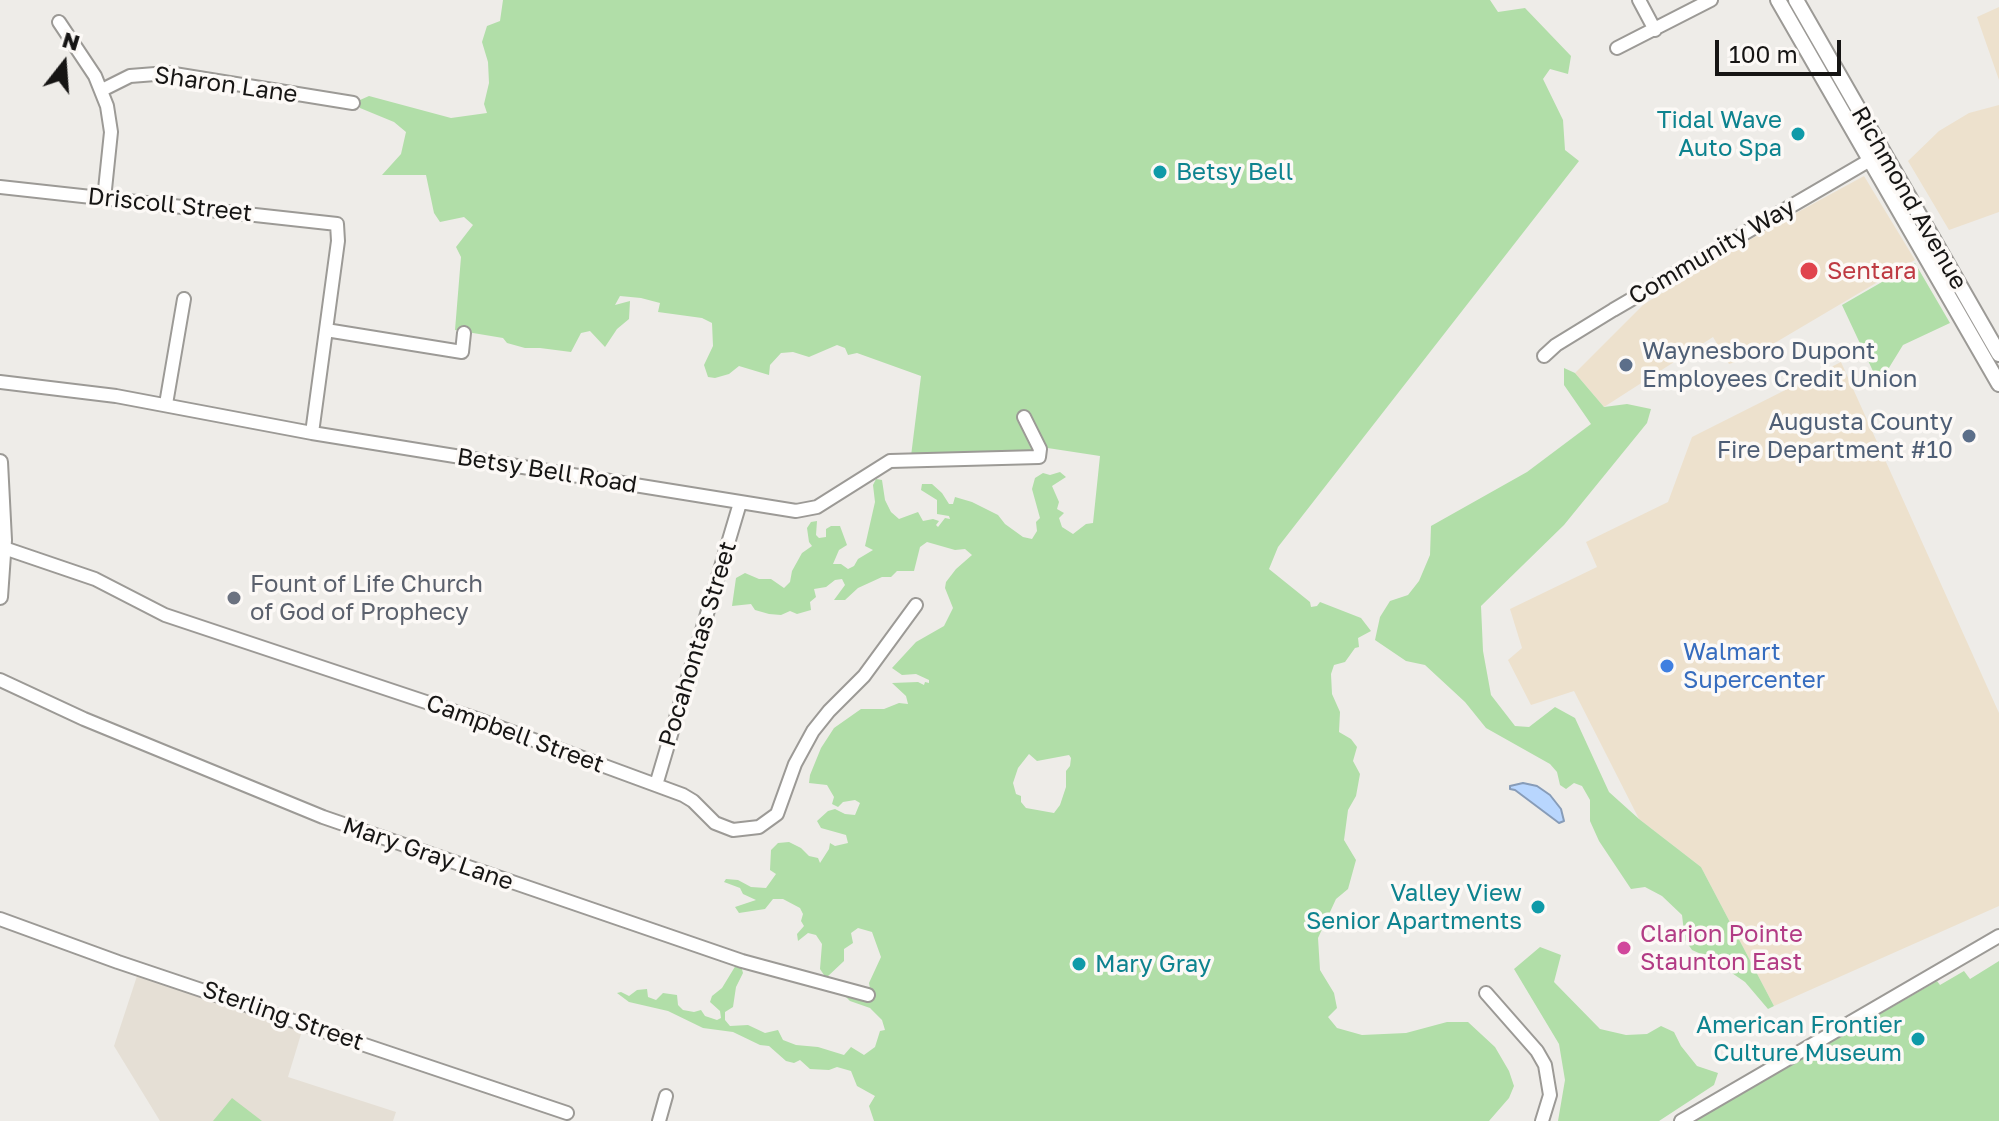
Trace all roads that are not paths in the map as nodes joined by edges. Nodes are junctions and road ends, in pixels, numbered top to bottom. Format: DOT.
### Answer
graph roads {
  1 [pos="1639,0"];
  2 [pos="1711,0"];
  3 [pos="1778,0"];
  4 [pos="1796,0"];
  5 [pos="59,22"];
  6 [pos="1655,30"];
  7 [pos="1617,48"];
  8 [pos="102,90"];
  9 [pos="353,103"];
  10 [pos="1886,157"];
  11 [pos="1870,160"];
  12 [pos="0,187"];
  13 [pos="104,199"];
  14 [pos="184,299"];
  15 [pos="326,330"];
  16 [pos="464,333"];
  17 [pos="1999,354"];
  18 [pos="1544,356"];
  19 [pos="0,382"];
  20 [pos="1999,384"];
  21 [pos="166,404"];
  22 [pos="1024,417"];
  23 [pos="312,433"];
  24 [pos="0,462"];
  25 [pos="740,503"];
  26 [pos="3,539"];
  27 [pos="0,597"];
  28 [pos="916,605"];
  29 [pos="0,680"];
  30 [pos="656,785"];
  31 [pos="0,919"];
  32 [pos="1999,936"];
  33 [pos="1486,993"];
  34 [pos="868,995"];
  35 [pos="666,1096"];
  36 [pos="567,1113"];
  37 [pos="659,1121"];
  38 [pos="1542,1121"];
  39 [pos="1681,1121"];
  1 -- 6 [label="street"];
  2 -- 6 [label="street"];
  3 -- 11 [label="main road, Richmond Avenue"];
  4 -- 10 [label="main road, Richmond Avenue"];
  5 -- 8 [label="street"];
  6 -- 7 [label="street"];
  8 -- 9 [label="street, Sharon Lane"];
  8 -- 13 [label="street"];
  10 -- 11 [label="street, Community Way"];
  10 -- 17 [label="main road, Richmond Avenue"];
  11 -- 18 [label="street, Community Way"];
  11 -- 20 [label="main road, Richmond Avenue"];
  12 -- 13 [label="street, Driscoll Street"];
  13 -- 15 [label="street, Driscoll Street"];
  14 -- 21 [label="street"];
  15 -- 16 [label="street"];
  15 -- 23 [label="street"];
  19 -- 21 [label="street, Betsy Bell Road"];
  21 -- 23 [label="street, Betsy Bell Road"];
  22 -- 25 [label="street, Betsy Bell Road"];
  23 -- 25 [label="street, Betsy Bell Road"];
  24 -- 26 [label="main road"];
  25 -- 30 [label="street, Pocahontas Street"];
  26 -- 27 [label="main road"];
  26 -- 30 [label="street, Campbell Street"];
  28 -- 30 [label="street, Campbell Street"];
  29 -- 34 [label="street, Mary Gray Lane"];
  31 -- 36 [label="street, Sterling Street"];
  32 -- 39 [label="street"];
  33 -- 38 [label="street"];
  35 -- 37 [label="street"];
}
